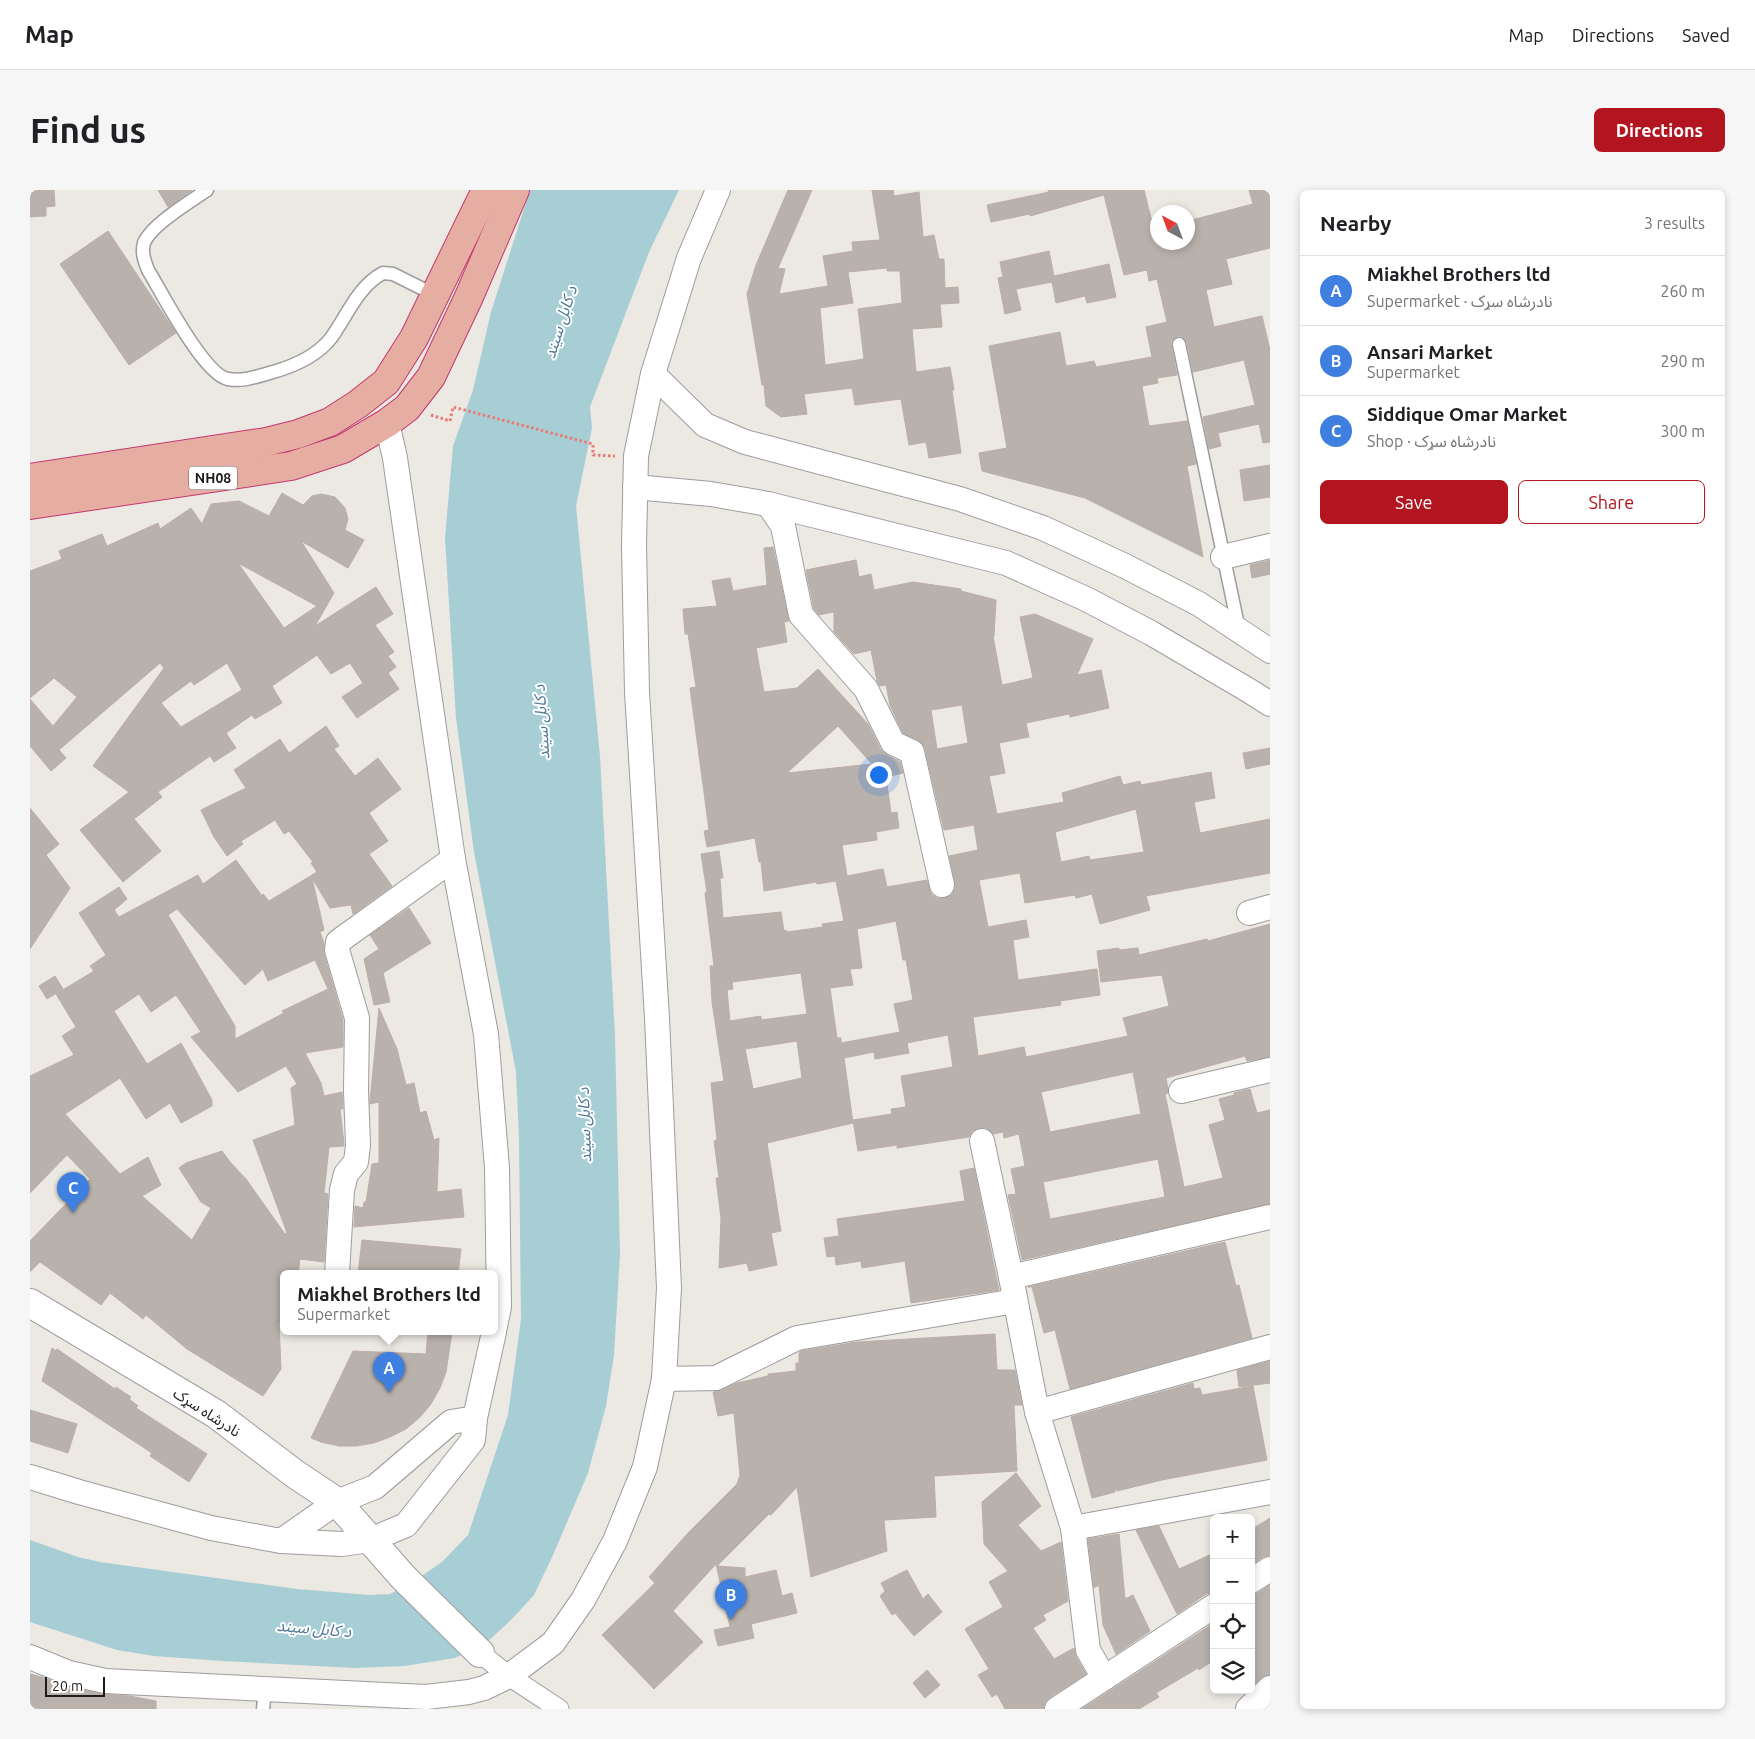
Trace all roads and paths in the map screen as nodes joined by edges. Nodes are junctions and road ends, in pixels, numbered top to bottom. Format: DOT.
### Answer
graph roads {
  1 [pos="208,190"];
  2 [pos="486,190"];
  3 [pos="515,190"];
  4 [pos="718,190"];
  5 [pos="435,295"];
  6 [pos="1179,344"];
  7 [pos="653,374"];
  8 [pos="450,421"];
  9 [pos="387,423"];
  10 [pos="593,454"];
  11 [pos="30,478"];
  12 [pos="635,487"];
  13 [pos="768,504"];
  14 [pos="30,505"];
  15 [pos="1270,546"];
  16 [pos="1223,556"];
  17 [pos="1239,630"];
  18 [pos="1270,651"];
  19 [pos="1270,704"];
  20 [pos="453,860"];
  21 [pos="942,884"];
  22 [pos="1270,1070"];
  23 [pos="1181,1091"];
  24 [pos="982,1141"];
  25 [pos="1270,1217"];
  26 [pos="337,1270"];
  27 [pos="1011,1277"];
  28 [pos="1015,1301"];
  29 [pos="30,1303"];
  30 [pos="498,1312"];
  31 [pos="493,1335"];
  32 [pos="1270,1348"];
  33 [pos="664,1379"];
  34 [pos="1037,1412"];
  35 [pos="475,1418"];
  36 [pos="30,1477"];
  37 [pos="1270,1492"];
  38 [pos="337,1502"];
  39 [pos="1073,1528"];
  40 [pos="370,1540"];
  41 [pos="281,1541"];
  42 [pos="1270,1569"];
  43 [pos="1255,1579"];
  44 [pos="1210,1609"];
  45 [pos="480,1654"];
  46 [pos="30,1657"];
  47 [pos="509,1676"];
  48 [pos="1104,1678"];
  49 [pos="1270,1688"];
  50 [pos="264,1699"];
  51 [pos="559,1709"];
  52 [pos="1057,1709"];
  53 [pos="1248,1709"];
  1 -- 5 [label="lane"];
  2 -- 5 [label="highway, NH08"];
  3 -- 9 [label="highway, NH08"];
  4 -- 7 [label="street"];
  5 -- 11 [label="highway, NH08"];
  6 -- 16 [label="lane"];
  7 -- 12 [label="street"];
  7 -- 17 [label="street"];
  8 -- 10 [label="path"];
  9 -- 14 [label="highway, NH08"];
  9 -- 20 [label="street"];
  12 -- 13 [label="street"];
  12 -- 33 [label="street"];
  13 -- 19 [label="street"];
  13 -- 21 [label="street"];
  15 -- 16 [label="street"];
  16 -- 17 [label="lane"];
  17 -- 18 [label="street"];
  20 -- 26 [label="street"];
  20 -- 30 [label="street"];
  22 -- 23 [label="street"];
  24 -- 27 [label="street"];
  25 -- 27 [label="street"];
  27 -- 28 [label="street"];
  28 -- 33 [label="street"];
  28 -- 34 [label="street"];
  29 -- 38 [label="street, نادرشاه سړک"];
  31 -- 35 [label="street"];
  32 -- 34 [label="street"];
  33 -- 47 [label="street"];
  34 -- 39 [label="street"];
  35 -- 38 [label="street"];
  35 -- 40 [label="street"];
  36 -- 41 [label="street"];
  37 -- 39 [label="street"];
  38 -- 40 [label="street, نادرشاه سړک"];
  38 -- 41 [label="street"];
  39 -- 48 [label="street"];
  40 -- 41 [label="street"];
  40 -- 45 [label="street, نادرشاه سړک"];
  42 -- 43 [label="street"];
  44 -- 48 [label="street"];
  45 -- 47 [label="street"];
  46 -- 50 [label="street"];
  47 -- 50 [label="street"];
  47 -- 51 [label="street"];
  48 -- 52 [label="street"];
  49 -- 53 [label="street"];
}
